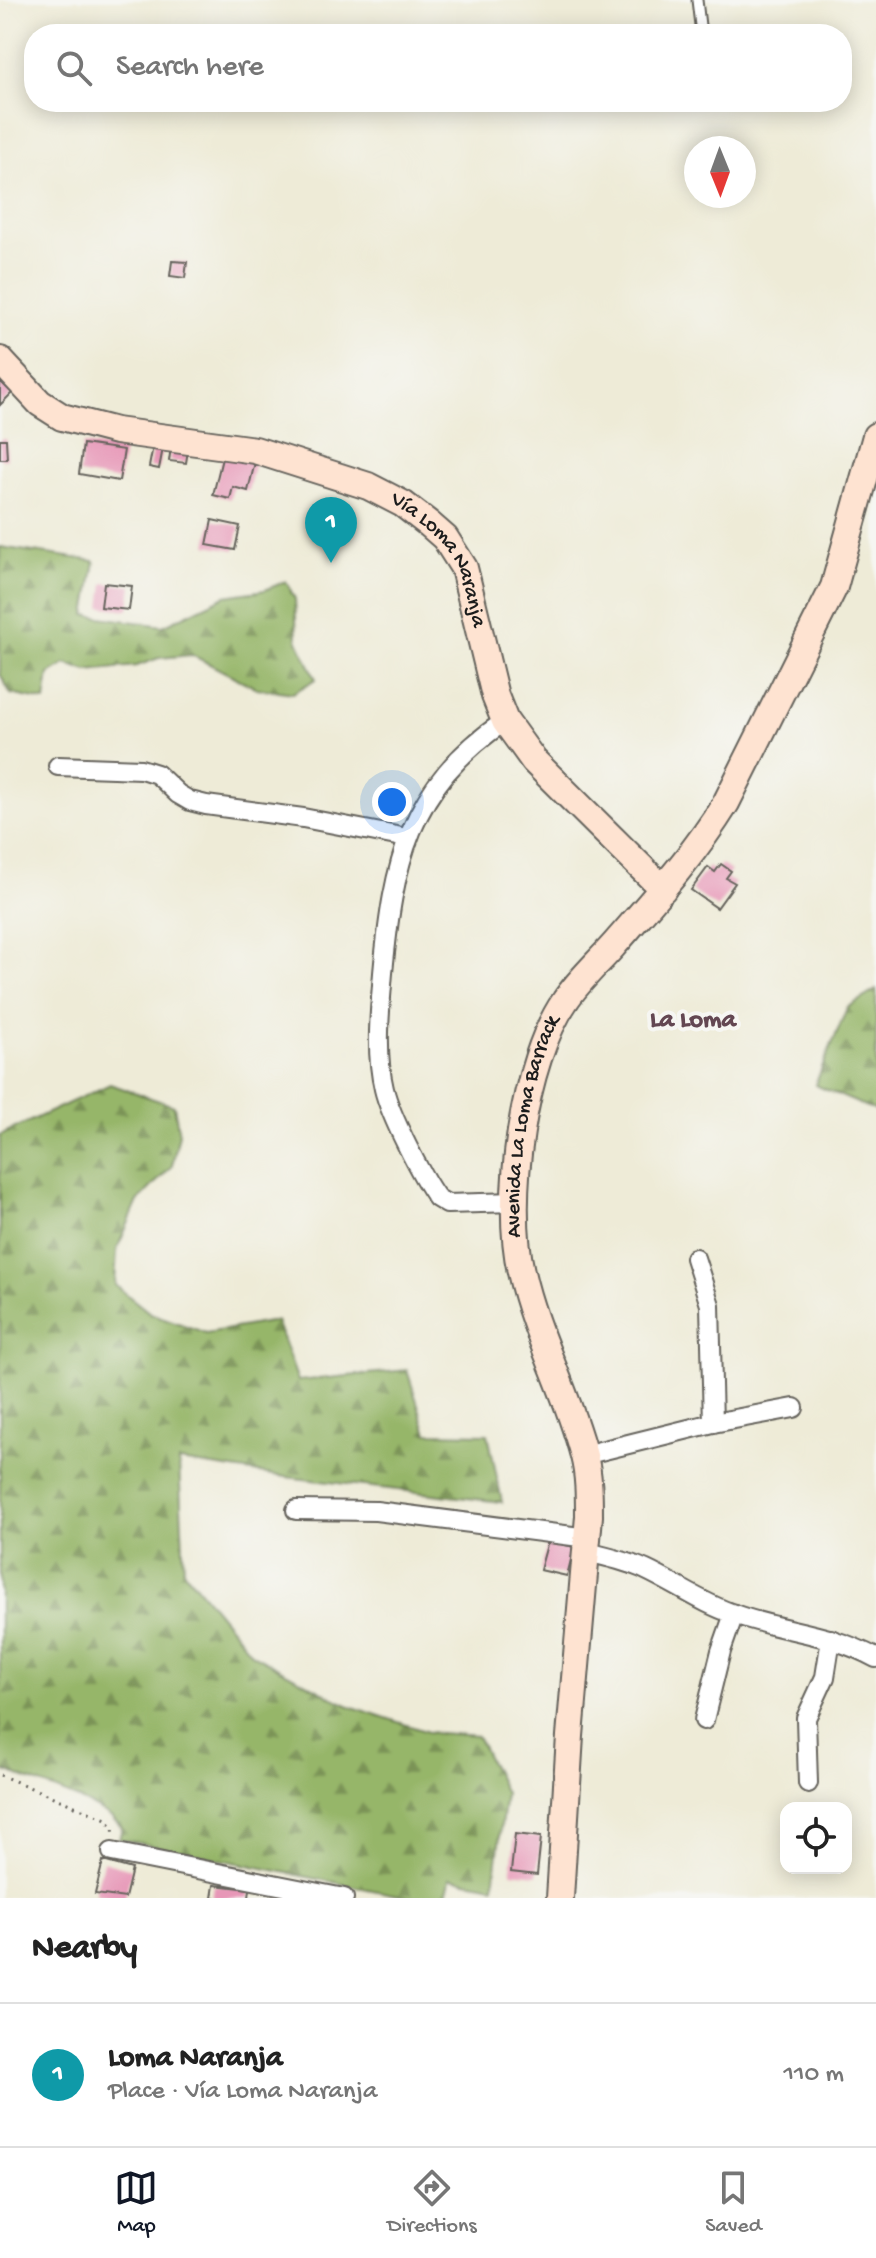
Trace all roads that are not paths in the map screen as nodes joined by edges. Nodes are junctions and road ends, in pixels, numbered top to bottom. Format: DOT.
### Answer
graph roads {
  1 [pos="697,0"];
  2 [pos="700,24"];
  3 [pos="0,360"];
  4 [pos="876,436"];
  5 [pos="505,721"];
  6 [pos="58,766"];
  7 [pos="407,838"];
  8 [pos="663,889"];
  9 [pos="515,1202"];
  10 [pos="695,1258"];
  11 [pos="794,1408"];
  12 [pos="713,1423"];
  13 [pos="584,1455"];
  14 [pos="296,1510"];
  15 [pos="587,1545"];
  16 [pos="734,1614"];
  17 [pos="831,1639"];
  18 [pos="876,1658"];
  19 [pos="704,1720"];
  20 [pos="808,1783"];
  21 [pos="112,1852"];
  22 [pos="344,1898"];
  23 [pos="560,1898"];
  1 -- 2 [label="lane"];
  3 -- 5 [label="main road, Vía Loma Naranja"];
  4 -- 8 [label="main road, Avenida La Loma Barrack"];
  5 -- 7 [label="street"];
  5 -- 8 [label="main road, Vía Loma Naranja"];
  6 -- 7 [label="street"];
  7 -- 9 [label="street"];
  8 -- 9 [label="main road, Avenida La Loma Barrack"];
  9 -- 13 [label="main road, Avenida La Loma Barrack"];
  10 -- 12 [label="street"];
  11 -- 12 [label="street"];
  12 -- 13 [label="street"];
  13 -- 15 [label="main road, Avenida La Loma Barrack"];
  14 -- 15 [label="street"];
  15 -- 16 [label="street"];
  15 -- 23 [label="main road, Avenida La Loma Barrack"];
  16 -- 17 [label="street"];
  16 -- 19 [label="street"];
  17 -- 18 [label="street"];
  17 -- 20 [label="street"];
  21 -- 22 [label="street"];
}
